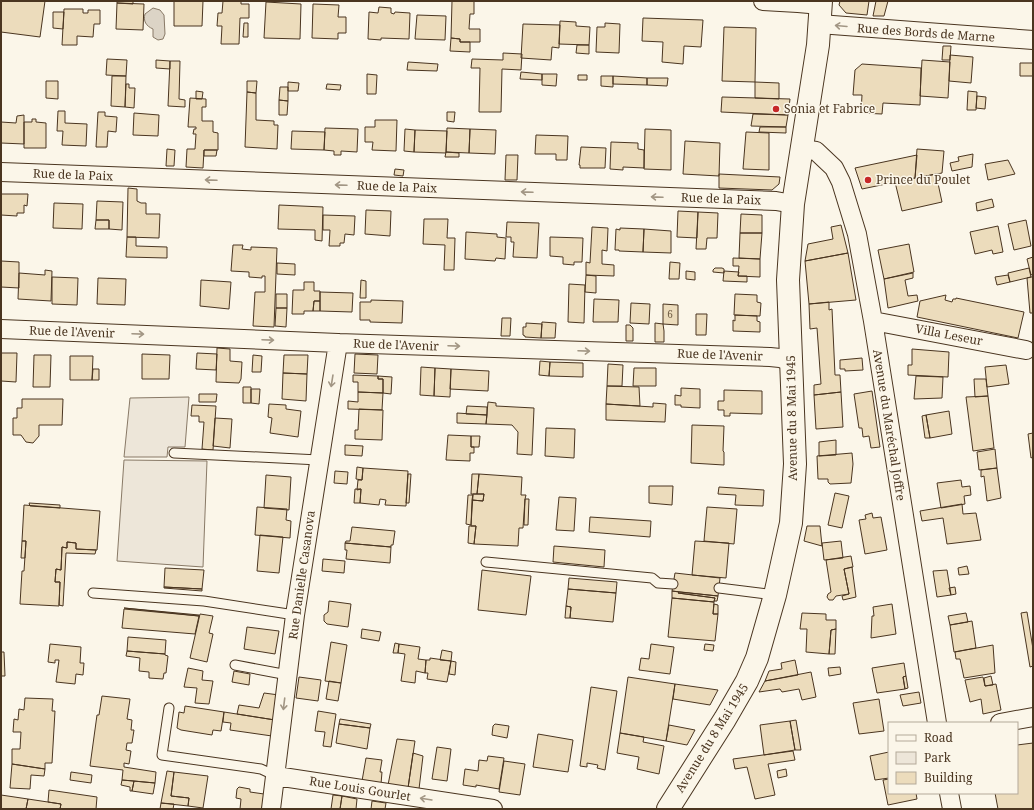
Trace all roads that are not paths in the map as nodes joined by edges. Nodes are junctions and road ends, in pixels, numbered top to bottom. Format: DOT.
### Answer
graph roads {
  1 [pos="763,1"];
  2 [pos="820,10"];
  3 [pos="1033,40"];
  4 [pos="802,149"];
  5 [pos="1,172"];
  6 [pos="793,204"];
  7 [pos="873,321"];
  8 [pos="1,329"];
  9 [pos="338,343"];
  10 [pos="1026,350"];
  11 [pos="791,361"];
  12 [pos="174,453"];
  13 [pos="319,460"];
  14 [pos="486,562"];
  15 [pos="673,584"];
  16 [pos="719,588"];
  17 [pos="93,593"];
  18 [pos="775,595"];
  19 [pos="295,615"];
  20 [pos="235,666"];
  21 [pos="288,675"];
  22 [pos="169,708"];
  23 [pos="1033,717"];
  24 [pos="937,722"];
  25 [pos="1006,722"];
  26 [pos="276,776"];
  27 [pos="949,794"];
  28 [pos="271,809"];
  29 [pos="492,809"];
  30 [pos="668,809"];
  31 [pos="952,809"];
  1 -- 2 [label="street, Rue des Bords de Marne"];
  3 -- 2 [label="street, Rue des Bords de Marne, one-way"];
  2 -- 4 [label="street, Avenue du 8 Mai 1945"];
  4 -- 6 [label="street, Avenue du 8 Mai 1945"];
  4 -- 7 [label="street, Avenue du Maréchal Joffre"];
  6 -- 5 [label="street, Rue de la Paix, one-way"];
  6 -- 11 [label="street, Avenue du 8 Mai 1945"];
  7 -- 10 [label="street, Villa Leseur"];
  7 -- 24 [label="street, Avenue du Maréchal Joffre"];
  8 -- 9 [label="street, Rue de l'Avenir, one-way"];
  9 -- 11 [label="street, Rue de l'Avenir, one-way"];
  9 -- 13 [label="street, Rue Danielle Casanova, one-way"];
  11 -- 18 [label="street, Avenue du 8 Mai 1945"];
  12 -- 13 [label="lane"];
  13 -- 19 [label="street, Rue Danielle Casanova"];
  14 -- 15 [label="lane"];
  16 -- 18 [label="lane"];
  17 -- 19 [label="lane"];
  18 -- 30 [label="street, Avenue du 8 Mai 1945"];
  19 -- 21 [label="street, Rue Danielle Casanova"];
  20 -- 21 [label="lane"];
  21 -- 26 [label="street, Rue Danielle Casanova, one-way"];
  22 -- 26 [label="lane"];
  23 -- 25 [label="street"];
  26 -- 28 [label="street, Rue Danielle Casanova"];
  29 -- 26 [label="street, Rue Louis Gourlet, one-way"];
  27 -- 31 [label="street"];
}
